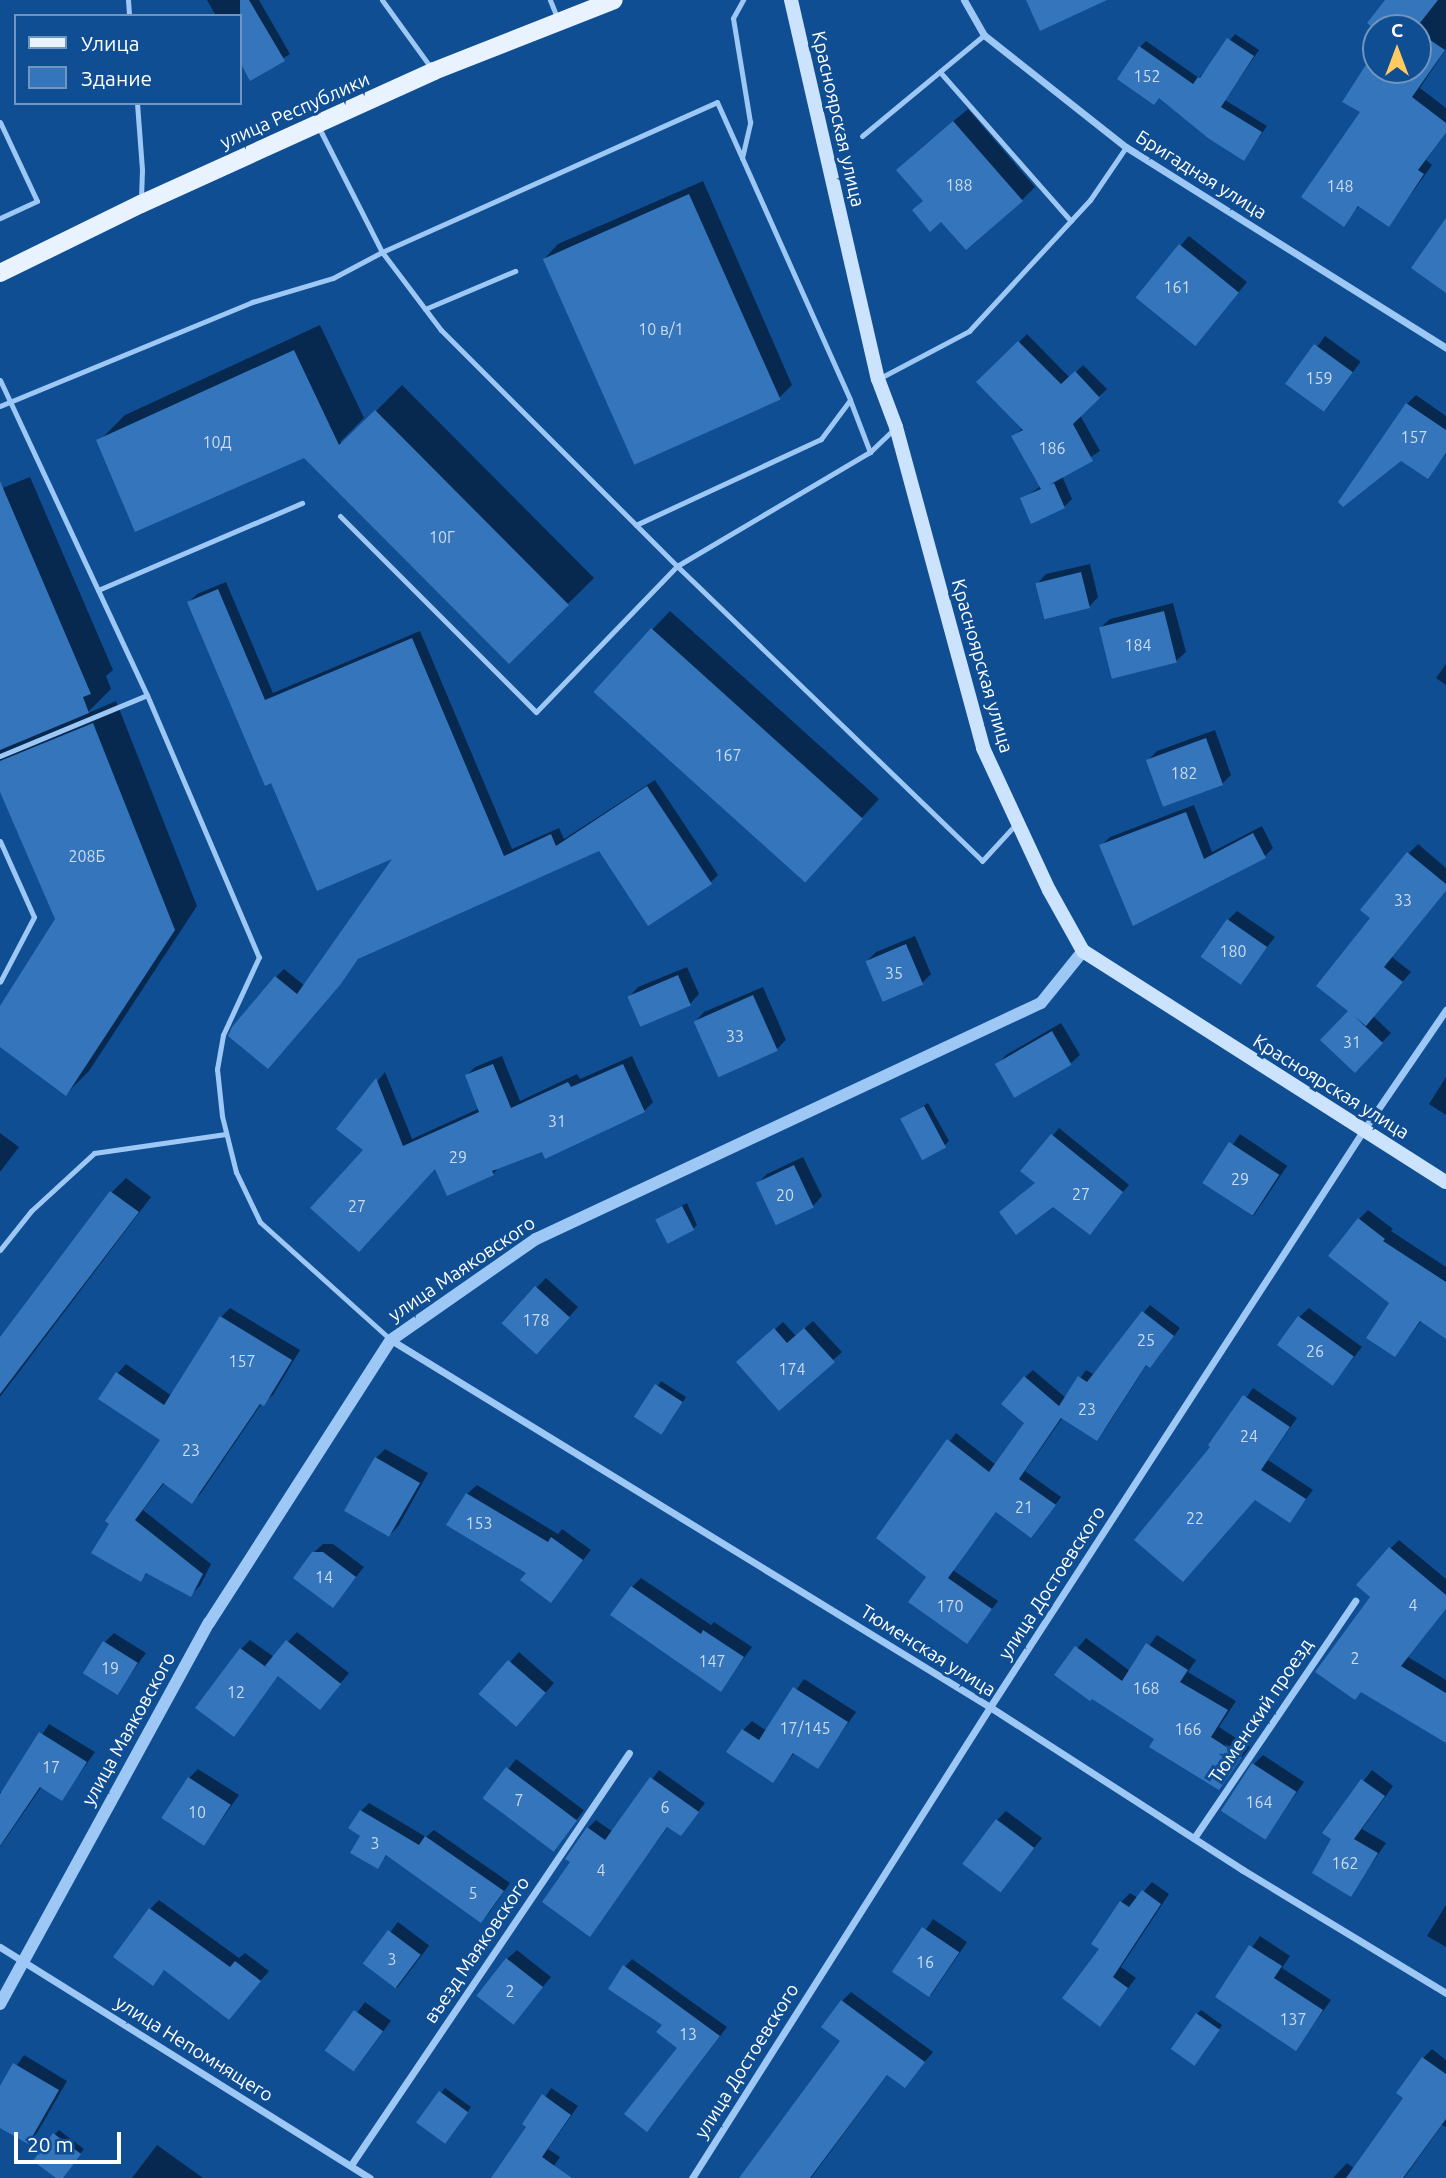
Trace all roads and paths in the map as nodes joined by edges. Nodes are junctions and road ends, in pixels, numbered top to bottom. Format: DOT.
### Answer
graph roads {
  1 [pos="382,0"];
  2 [pos="550,0"];
  3 [pos="614,0"];
  4 [pos="743,0"];
  5 [pos="791,0"];
  6 [pos="964,0"];
  7 [pos="558,20"];
  8 [pos="984,35"];
  9 [pos="434,71"];
  10 [pos="940,72"];
  11 [pos="137,105"];
  12 [pos="0,121"];
  13 [pos="317,125"];
  14 [pos="862,136"];
  15 [pos="1126,146"];
  16 [pos="742,158"];
  17 [pos="141,204"];
  18 [pos="0,218"];
  19 [pos="1070,221"];
  20 [pos="382,252"];
  21 [pos="515,271"];
  22 [pos="0,273"];
  23 [pos="425,309"];
  24 [pos="1446,348"];
  25 [pos="878,379"];
  26 [pos="0,380"];
  27 [pos="850,400"];
  28 [pos="10,401"];
  29 [pos="0,406"];
  30 [pos="896,427"];
  31 [pos="870,452"];
  32 [pos="302,503"];
  33 [pos="340,516"];
  34 [pos="636,525"];
  35 [pos="677,566"];
  36 [pos="98,590"];
  37 [pos="147,695"];
  38 [pos="0,756"];
  39 [pos="1018,822"];
  40 [pos="0,841"];
  41 [pos="1083,951"];
  42 [pos="0,982"];
  43 [pos="1446,1010"];
  44 [pos="1363,1131"];
  45 [pos="226,1134"];
  46 [pos="1446,1182"];
  47 [pos="0,1250"];
  48 [pos="391,1340"];
  49 [pos="1355,1601"];
  50 [pos="990,1707"];
  51 [pos="629,1753"];
  52 [pos="1194,1838"];
  53 [pos="0,1947"];
  54 [pos="23,1962"];
  55 [pos="1446,1993"];
  56 [pos="0,2004"];
  57 [pos="351,2165"];
  58 [pos="370,2178"];
  59 [pos="692,2178"];
  1 -- 9 [label="lane"];
  2 -- 7 [label="lane"];
  3 -- 7 [label="main road, улица Республики"];
  4 -- 16 [label="lane"];
  5 -- 25 [label="main road, Красноярская улица"];
  6 -- 8 [label="street, Бригадная улица"];
  7 -- 9 [label="main road, улица Республики"];
  8 -- 10 [label="lane"];
  8 -- 15 [label="street, Бригадная улица"];
  9 -- 13 [label="main road, улица Республики"];
  10 -- 14 [label="lane"];
  10 -- 19 [label="lane"];
  11 -- 17 [label="lane"];
  12 -- 18 [label="lane"];
  13 -- 17 [label="main road, улица Республики"];
  13 -- 20 [label="lane"];
  15 -- 19 [label="lane"];
  15 -- 24 [label="street, Бригадная улица"];
  16 -- 20 [label="lane"];
  16 -- 27 [label="lane"];
  17 -- 22 [label="main road, улица Республики"];
  19 -- 25 [label="lane"];
  20 -- 23 [label="lane"];
  20 -- 28 [label="lane"];
  21 -- 23 [label="lane"];
  23 -- 34 [label="lane"];
  25 -- 30 [label="main road, Красноярская улица"];
  26 -- 28 [label="lane"];
  27 -- 31 [label="lane"];
  27 -- 34 [label="lane"];
  28 -- 29 [label="lane"];
  28 -- 36 [label="lane"];
  30 -- 31 [label="lane"];
  30 -- 39 [label="main road, Красноярская улица"];
  31 -- 35 [label="lane"];
  32 -- 36 [label="lane"];
  33 -- 35 [label="lane"];
  34 -- 35 [label="lane"];
  35 -- 39 [label="lane"];
  36 -- 37 [label="lane"];
  37 -- 38 [label="lane"];
  37 -- 45 [label="lane"];
  39 -- 41 [label="main road, Красноярская улица"];
  40 -- 42 [label="lane"];
  41 -- 44 [label="main road, Красноярская улица"];
  41 -- 48 [label="street, улица Маяковского"];
  43 -- 44 [label="street, улица Достоевского"];
  44 -- 46 [label="main road, Красноярская улица"];
  44 -- 50 [label="street, улица Достоевского"];
  45 -- 47 [label="lane"];
  45 -- 48 [label="lane"];
  48 -- 50 [label="street, Тюменская улица"];
  48 -- 54 [label="street, улица Маяковского"];
  49 -- 52 [label="street, Тюменский проезд"];
  50 -- 52 [label="street, Тюменская улица"];
  50 -- 59 [label="street, улица Достоевского"];
  51 -- 57 [label="street, въезд Маяковского"];
  52 -- 55 [label="street, Тюменская улица"];
  53 -- 54 [label="street, улица Непомнящего"];
  54 -- 56 [label="street, улица Маяковского"];
  54 -- 57 [label="street, улица Непомнящего"];
  57 -- 58 [label="street, улица Непомнящего"];
}
